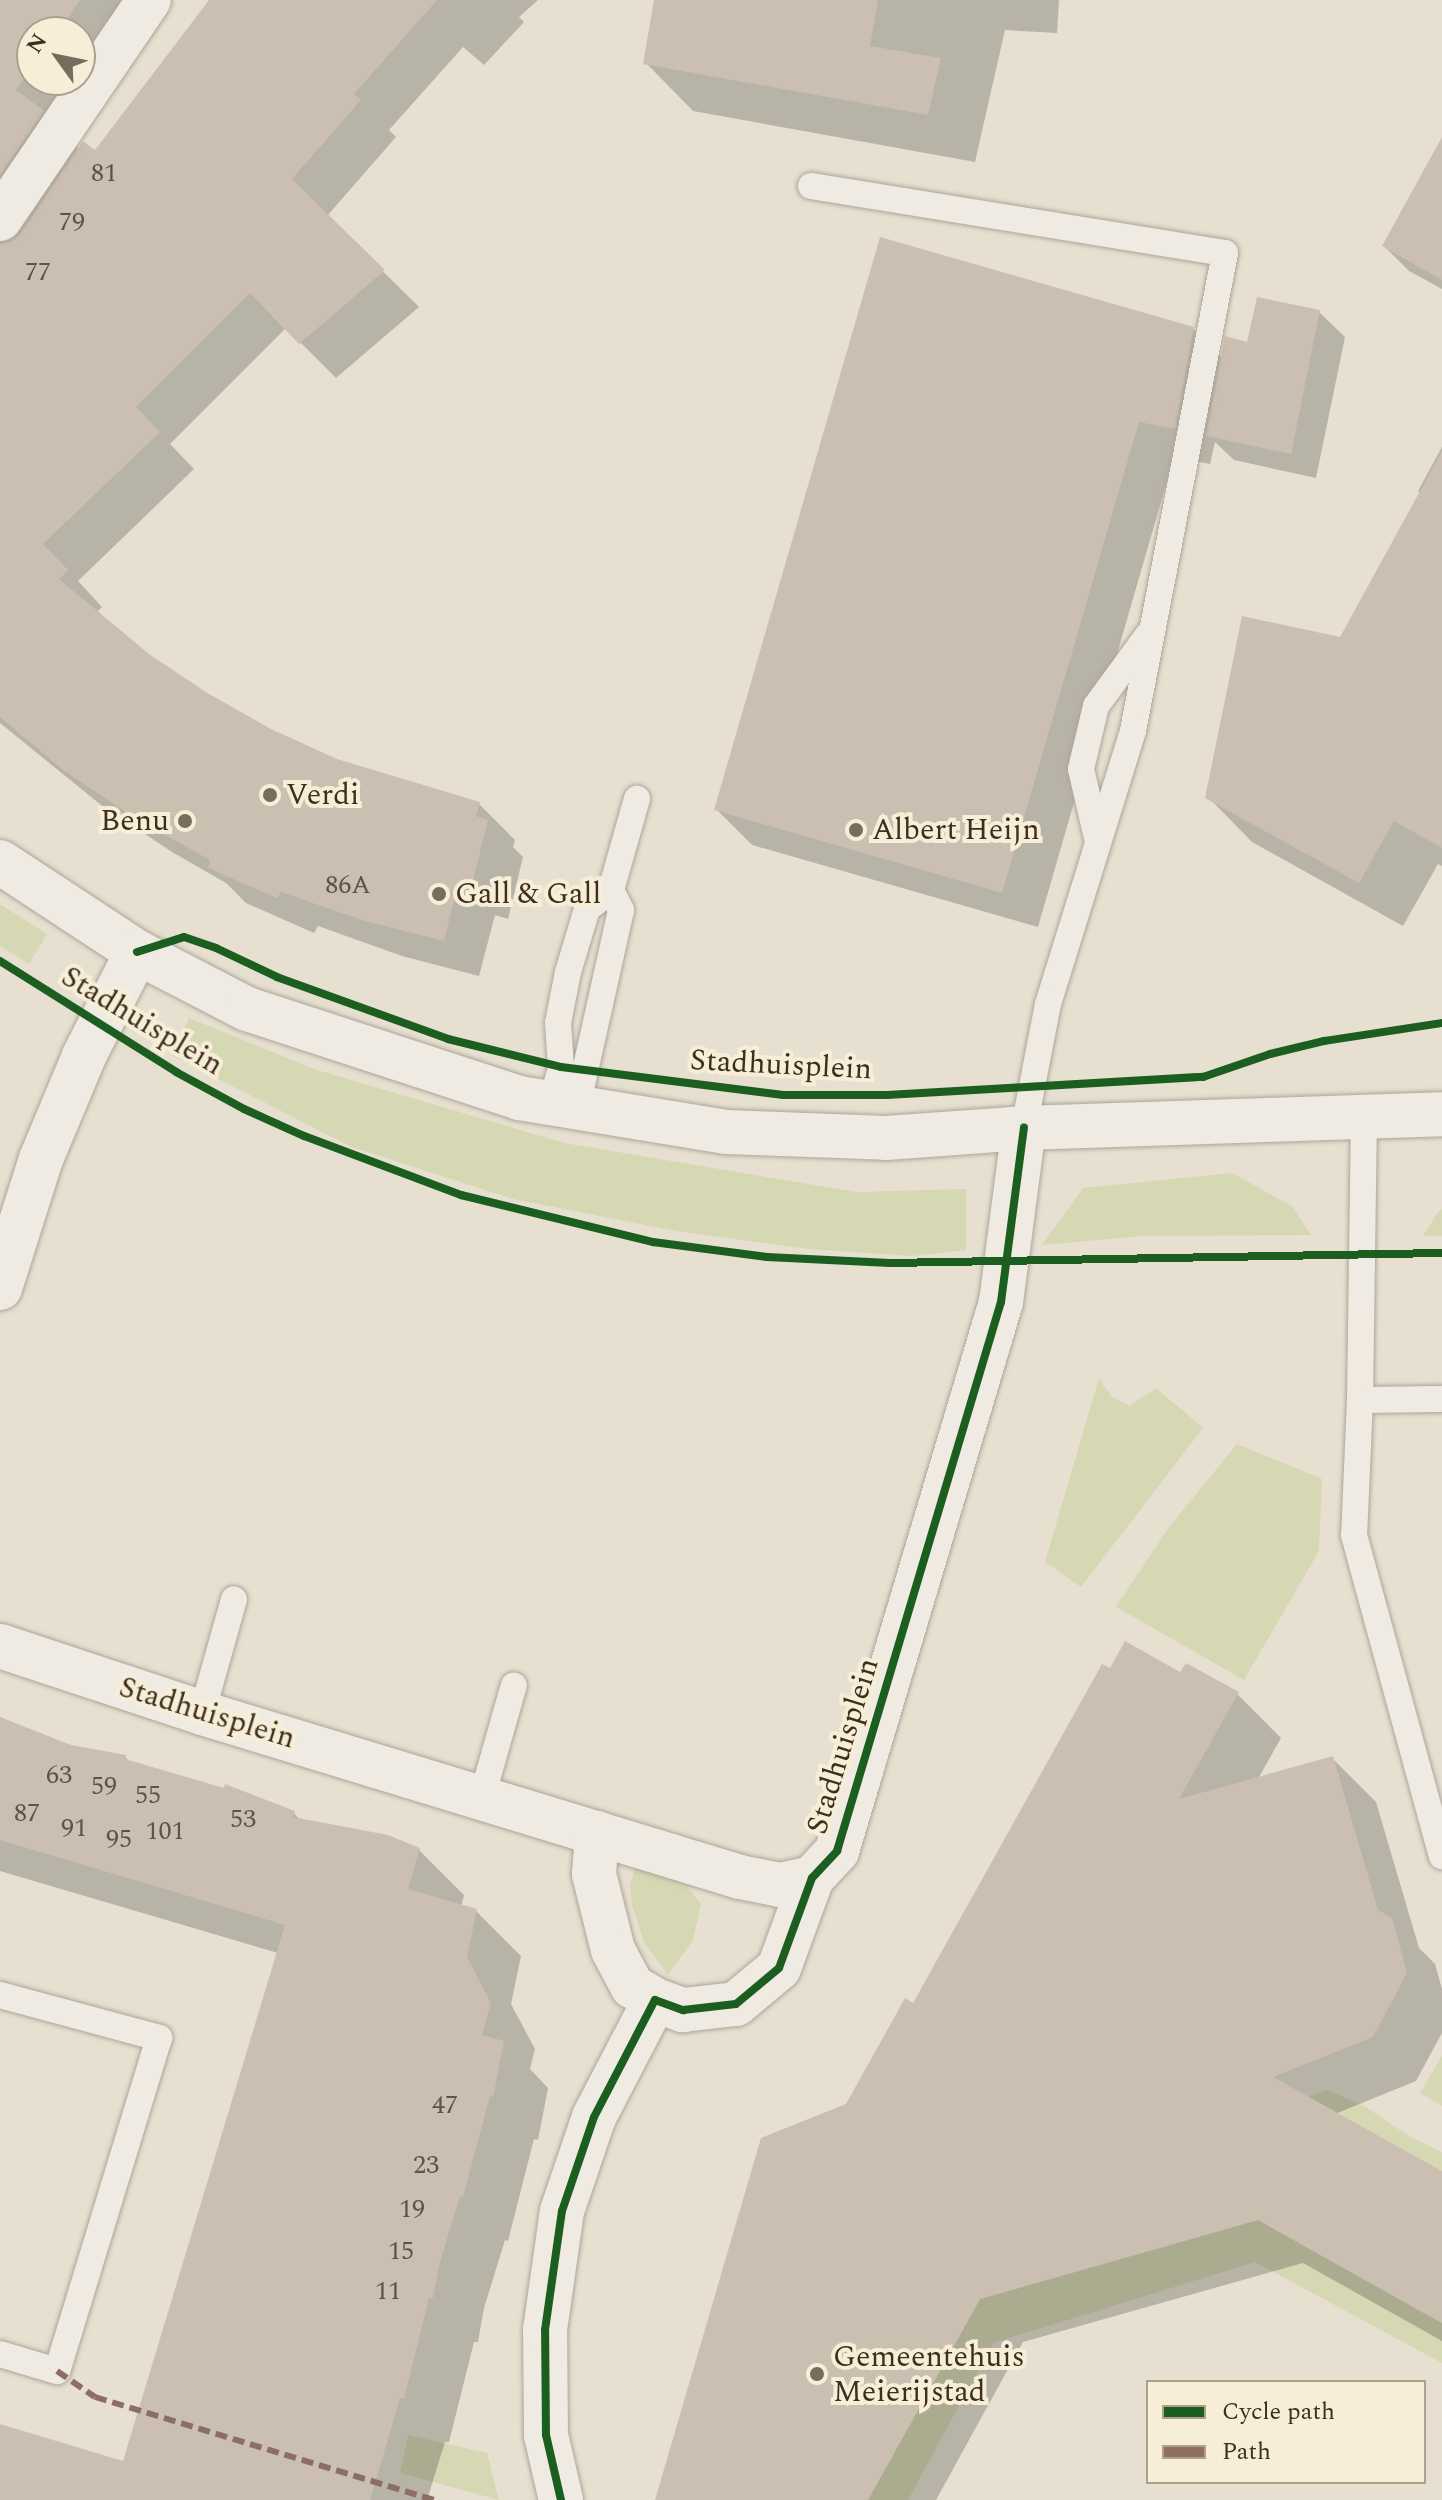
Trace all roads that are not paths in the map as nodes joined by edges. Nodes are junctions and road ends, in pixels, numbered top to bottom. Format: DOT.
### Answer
graph roads {
  1 [pos="149,0"];
  2 [pos="811,186"];
  3 [pos="0,219"];
  4 [pos="1153,629"];
  5 [pos="637,799"];
  6 [pos="1098,842"];
  7 [pos="0,862"];
  8 [pos="611,890"];
  9 [pos="137,952"];
  10 [pos="564,1105"];
  11 [pos="1442,1114"];
  12 [pos="1364,1115"];
  13 [pos="1024,1128"];
  14 [pos="0,1288"];
  15 [pos="1442,1399"];
  16 [pos="1360,1400"];
  17 [pos="234,1599"];
  18 [pos="0,1646"];
  19 [pos="514,1685"];
  20 [pos="202,1713"];
  21 [pos="482,1797"];
  22 [pos="597,1833"];
  23 [pos="1442,1856"];
  24 [pos="812,1878"];
  25 [pos="0,1995"];
  26 [pos="655,2000"];
  27 [pos="0,2354"];
  28 [pos="561,2500"];
  1 -- 3 [label="street"];
  2 -- 4 [label="lane"];
  4 -- 6 [label="lane"];
  4 -- 6 [label="lane"];
  5 -- 8 [label="lane"];
  6 -- 13 [label="lane"];
  7 -- 9 [label="street, Stadhuisplein"];
  8 -- 10 [label="lane"];
  8 -- 10 [label="lane"];
  9 -- 10 [label="street, Stadhuisplein"];
  9 -- 14 [label="street, Stadhuisplein"];
  10 -- 13 [label="street, Stadhuisplein"];
  11 -- 12 [label="street, Stadhuisplein"];
  12 -- 13 [label="street, Stadhuisplein"];
  12 -- 16 [label="lane"];
  13 -- 24 [label="street, Stadhuisplein"];
  15 -- 16 [label="lane"];
  16 -- 23 [label="lane"];
  17 -- 20 [label="lane"];
  18 -- 20 [label="street, Stadhuisplein"];
  19 -- 21 [label="lane"];
  20 -- 21 [label="street, Stadhuisplein"];
  21 -- 22 [label="street, Stadhuisplein"];
  22 -- 24 [label="street, Stadhuisplein"];
  22 -- 26 [label="street, Stadhuisplein"];
  24 -- 26 [label="street, Stadhuisplein"];
  25 -- 27 [label="lane"];
  26 -- 28 [label="street"];
}
